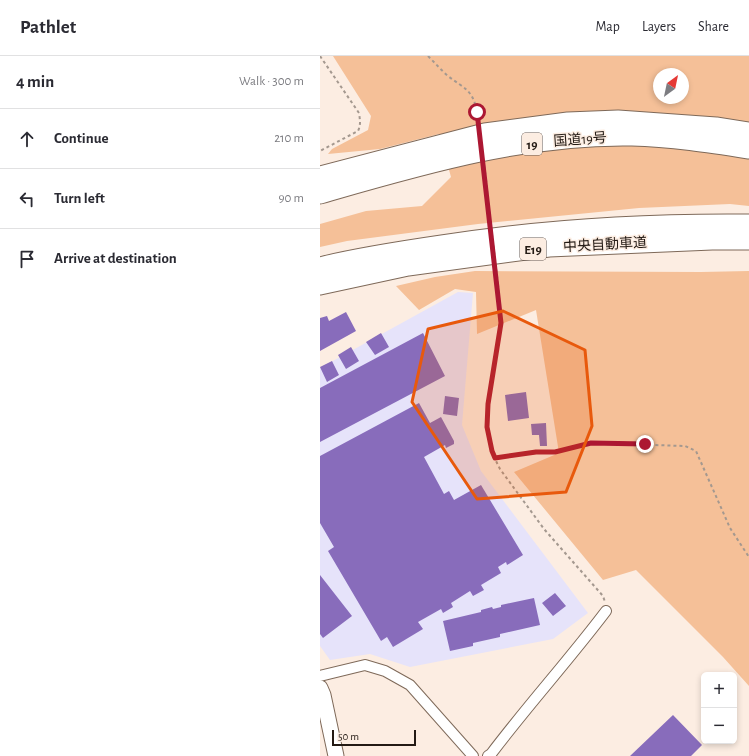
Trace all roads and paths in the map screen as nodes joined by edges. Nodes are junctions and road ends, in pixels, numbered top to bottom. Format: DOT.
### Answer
graph roads {
  1 [pos="320,56"];
  2 [pos="428,56"];
  3 [pos="749,132"];
  4 [pos="749,149"];
  5 [pos="320,152"];
  6 [pos="320,176"];
  7 [pos="320,194"];
  8 [pos="749,224"];
  9 [pos="749,240"];
  10 [pos="320,267"];
  11 [pos="320,285"];
  12 [pos="495,458"];
  13 [pos="749,557"];
  14 [pos="606,611"];
  15 [pos="320,676"];
  16 [pos="320,688"];
  17 [pos="336,756"];
  18 [pos="473,756"];
  19 [pos="488,756"];
  1 -- 5 [label="path"];
  2 -- 12 [label="path, bridge"];
  3 -- 6 [label="highway, 国道19号 / 19"];
  4 -- 7 [label="highway, 国道19号 / 19"];
  8 -- 10 [label="highway, 中央自動車道 / E19"];
  9 -- 11 [label="highway, 中央自動車道 / E19"];
  12 -- 13 [label="path"];
  12 -- 14 [label="path"];
  14 -- 19 [label="street"];
  15 -- 18 [label="street"];
  16 -- 17 [label="street"];
}
